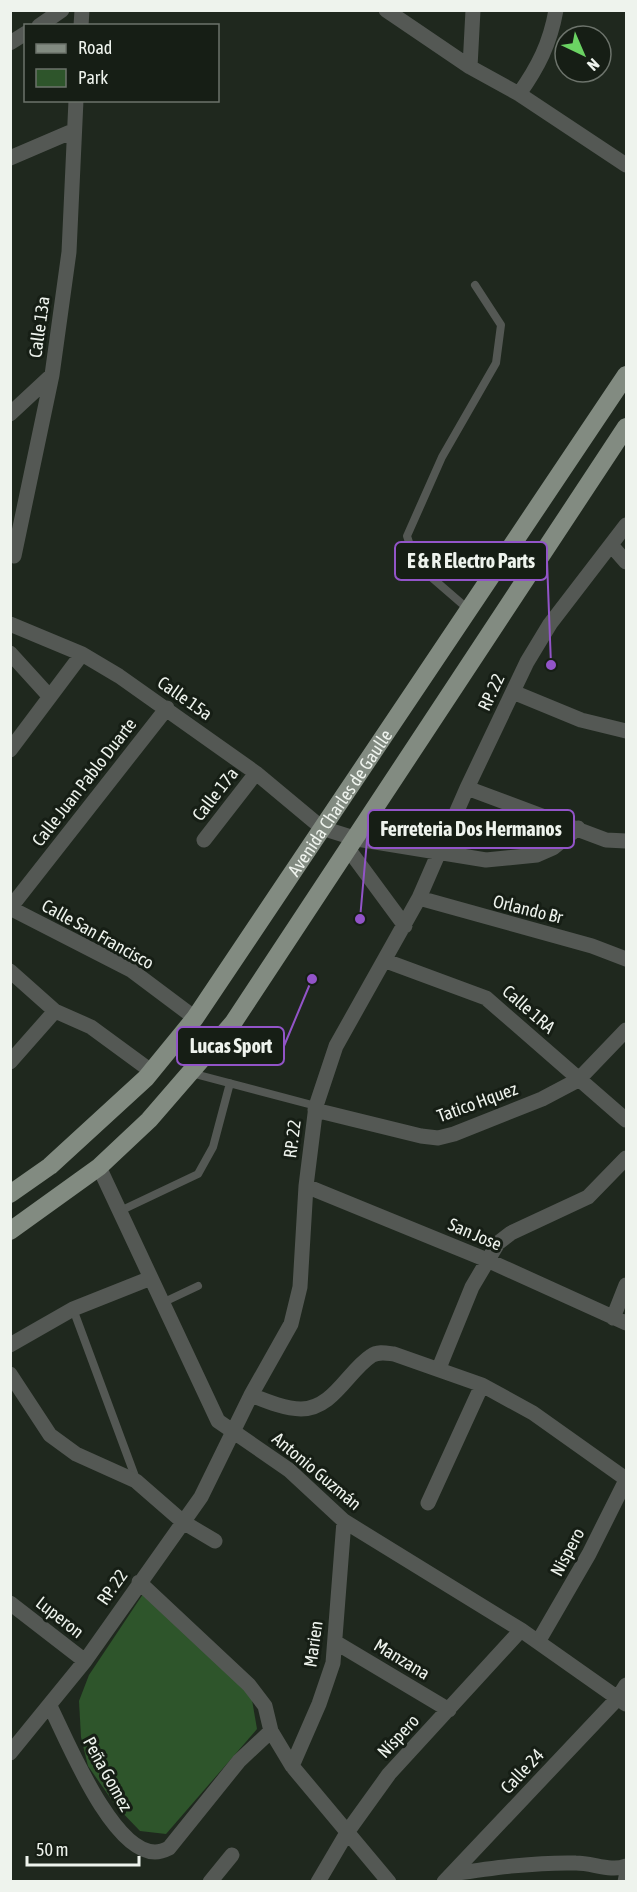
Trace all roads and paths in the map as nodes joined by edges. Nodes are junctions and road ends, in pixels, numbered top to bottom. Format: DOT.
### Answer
graph roads {
  1 [pos="62,10"];
  2 [pos="386,10"];
  3 [pos="473,10"];
  4 [pos="556,10"];
  5 [pos="42,24"];
  6 [pos="24,34"];
  7 [pos="10,43"];
  8 [pos="470,67"];
  9 [pos="519,94"];
  10 [pos="76,102"];
  11 [pos="73,131"];
  12 [pos="10,158"];
  13 [pos="627,165"];
  14 [pos="475,285"];
  15 [pos="52,375"];
  16 [pos="627,375"];
  17 [pos="10,414"];
  18 [pos="625,433"];
  19 [pos="627,525"];
  20 [pos="611,545"];
  21 [pos="14,556"];
  22 [pos="627,562"];
  23 [pos="470,610"];
  24 [pos="10,624"];
  25 [pos="10,653"];
  26 [pos="82,654"];
  27 [pos="513,692"];
  28 [pos="50,696"];
  29 [pos="167,708"];
  30 [pos="627,731"];
  31 [pos="10,750"];
  32 [pos="256,773"];
  33 [pos="467,788"];
  34 [pos="322,828"];
  35 [pos="578,828"];
  36 [pos="204,840"];
  37 [pos="627,841"];
  38 [pos="353,844"];
  39 [pos="438,854"];
  40 [pos="419,898"];
  41 [pos="10,908"];
  42 [pos="405,926"];
  43 [pos="627,959"];
  44 [pos="386,961"];
  45 [pos="10,971"];
  46 [pos="55,1011"];
  47 [pos="195,1018"];
  48 [pos="627,1030"];
  49 [pos="10,1062"];
  50 [pos="151,1071"];
  51 [pos="192,1073"];
  52 [pos="578,1080"];
  53 [pos="230,1083"];
  54 [pos="315,1108"];
  55 [pos="627,1120"];
  56 [pos="627,1158"];
  57 [pos="99,1167"];
  58 [pos="306,1186"];
  59 [pos="10,1194"];
  60 [pos="120,1211"];
  61 [pos="10,1231"];
  62 [pos="487,1260"];
  63 [pos="151,1278"];
  64 [pos="627,1285"];
  65 [pos="198,1286"];
  66 [pos="162,1303"];
  67 [pos="73,1309"];
  68 [pos="620,1321"];
  69 [pos="10,1345"];
  70 [pos="439,1368"];
  71 [pos="10,1374"];
  72 [pos="482,1385"];
  73 [pos="251,1395"];
  74 [pos="233,1434"];
  75 [pos="627,1479"];
  76 [pos="136,1481"];
  77 [pos="428,1503"];
  78 [pos="344,1521"];
  79 [pos="183,1522"];
  80 [pos="215,1541"];
  81 [pos="139,1582"];
  82 [pos="10,1603"];
  83 [pos="521,1630"];
  84 [pos="335,1642"];
  85 [pos="538,1642"];
  86 [pos="85,1661"];
  87 [pos="627,1685"];
  88 [pos="622,1702"];
  89 [pos="50,1706"];
  90 [pos="449,1710"];
  91 [pos="271,1731"];
  92 [pos="10,1753"];
  93 [pos="292,1766"];
  94 [pos="348,1831"];
  95 [pos="232,1855"];
  96 [pos="627,1866"];
  97 [pos="448,1877"];
  98 [pos="210,1881"];
  99 [pos="318,1881"];
  100 [pos="389,1881"];
  1 -- 5 [label="street"];
  2 -- 8 [label="street"];
  3 -- 8 [label="street"];
  4 -- 9 [label="street"];
  6 -- 7 [label="street"];
  8 -- 9 [label="street"];
  9 -- 13 [label="street"];
  10 -- 11 [label="street, Calle 13a"];
  11 -- 12 [label="street"];
  11 -- 15 [label="street, Calle 13a"];
  14 -- 23 [label="lane"];
  15 -- 17 [label="street"];
  15 -- 21 [label="street, Calle 13a"];
  16 -- 23 [label="main road, Avenida Charles de Gaulle"];
  18 -- 38 [label="main road, Avenida Charles de Gaulle"];
  19 -- 20 [label="street, RP. 22"];
  20 -- 22 [label="street"];
  20 -- 27 [label="street, RP. 22"];
  23 -- 34 [label="main road, Avenida Charles de Gaulle"];
  24 -- 26 [label="street, Calle 15a"];
  25 -- 28 [label="street"];
  26 -- 28 [label="street"];
  26 -- 29 [label="street, Calle 15a"];
  27 -- 30 [label="street"];
  27 -- 33 [label="street, RP. 22"];
  28 -- 31 [label="street"];
  29 -- 32 [label="street, Calle 15a"];
  29 -- 41 [label="street, Calle Juan Pablo Duarte"];
  32 -- 34 [label="street, Calle 15a"];
  32 -- 36 [label="street, Calle 17a"];
  33 -- 35 [label="street"];
  33 -- 39 [label="street, RP. 22"];
  34 -- 38 [label="street"];
  34 -- 47 [label="main road, Avenida Charles de Gaulle"];
  35 -- 37 [label="street"];
  35 -- 39 [label="street"];
  38 -- 39 [label="street"];
  38 -- 42 [label="street"];
  38 -- 51 [label="main road, Avenida Charles de Gaulle"];
  39 -- 40 [label="street, RP. 22"];
  40 -- 42 [label="street, RP. 22"];
  40 -- 43 [label="street, Orlando Br"];
  41 -- 47 [label="street, Calle San Francisco"];
  42 -- 44 [label="street, RP. 22"];
  44 -- 52 [label="street, Calle 1RA"];
  44 -- 54 [label="street, RP. 22"];
  45 -- 46 [label="street"];
  46 -- 49 [label="street"];
  46 -- 50 [label="street"];
  47 -- 50 [label="main road, Avenida Charles de Gaulle"];
  48 -- 52 [label="street, Tatico Hquez"];
  50 -- 59 [label="main road, Avenida Charles de Gaulle"];
  51 -- 53 [label="lane"];
  51 -- 57 [label="main road, Avenida Charles de Gaulle"];
  52 -- 54 [label="street, Tatico Hquez"];
  52 -- 55 [label="street, Calle 1RA"];
  53 -- 54 [label="lane"];
  53 -- 60 [label="lane"];
  54 -- 58 [label="street, RP. 22"];
  56 -- 62 [label="street"];
  57 -- 60 [label="street, Antonio Guzmán"];
  57 -- 61 [label="main road, Avenida Charles de Gaulle"];
  58 -- 62 [label="street, San Jose"];
  58 -- 73 [label="street, RP. 22"];
  60 -- 63 [label="street, Antonio Guzmán"];
  62 -- 68 [label="street, San Jose"];
  62 -- 70 [label="street"];
  63 -- 66 [label="street, Antonio Guzmán"];
  63 -- 67 [label="street"];
  64 -- 68 [label="street"];
  65 -- 66 [label="lane"];
  66 -- 74 [label="street, Antonio Guzmán"];
  67 -- 69 [label="street"];
  67 -- 76 [label="lane"];
  70 -- 72 [label="street"];
  70 -- 73 [label="street"];
  71 -- 76 [label="street"];
  72 -- 75 [label="street"];
  72 -- 77 [label="street"];
  73 -- 74 [label="street, RP. 22"];
  74 -- 78 [label="street, Antonio Guzmán"];
  74 -- 79 [label="street, RP. 22"];
  75 -- 85 [label="street, Nispero"];
  76 -- 79 [label="street"];
  78 -- 83 [label="street, Antonio Guzmán"];
  78 -- 84 [label="street, Marien"];
  79 -- 80 [label="street"];
  79 -- 81 [label="street, RP. 22"];
  81 -- 86 [label="street, RP. 22"];
  81 -- 91 [label="street"];
  82 -- 86 [label="street, Luperon"];
  83 -- 85 [label="street, Antonio Guzmán"];
  83 -- 90 [label="street, Níspero"];
  84 -- 90 [label="street, Manzana"];
  84 -- 93 [label="street, Marien"];
  85 -- 88 [label="street, Antonio Guzmán"];
  86 -- 89 [label="street, RP. 22"];
  87 -- 88 [label="street, Calle 24"];
  88 -- 97 [label="street, Calle 24"];
  89 -- 91 [label="street, Peña Gomez"];
  89 -- 92 [label="street, RP. 22"];
  90 -- 94 [label="street, Níspero"];
  91 -- 93 [label="street"];
  93 -- 94 [label="street"];
  94 -- 99 [label="street, Níspero"];
  94 -- 100 [label="street"];
  95 -- 98 [label="street"];
  96 -- 97 [label="street"];
}
